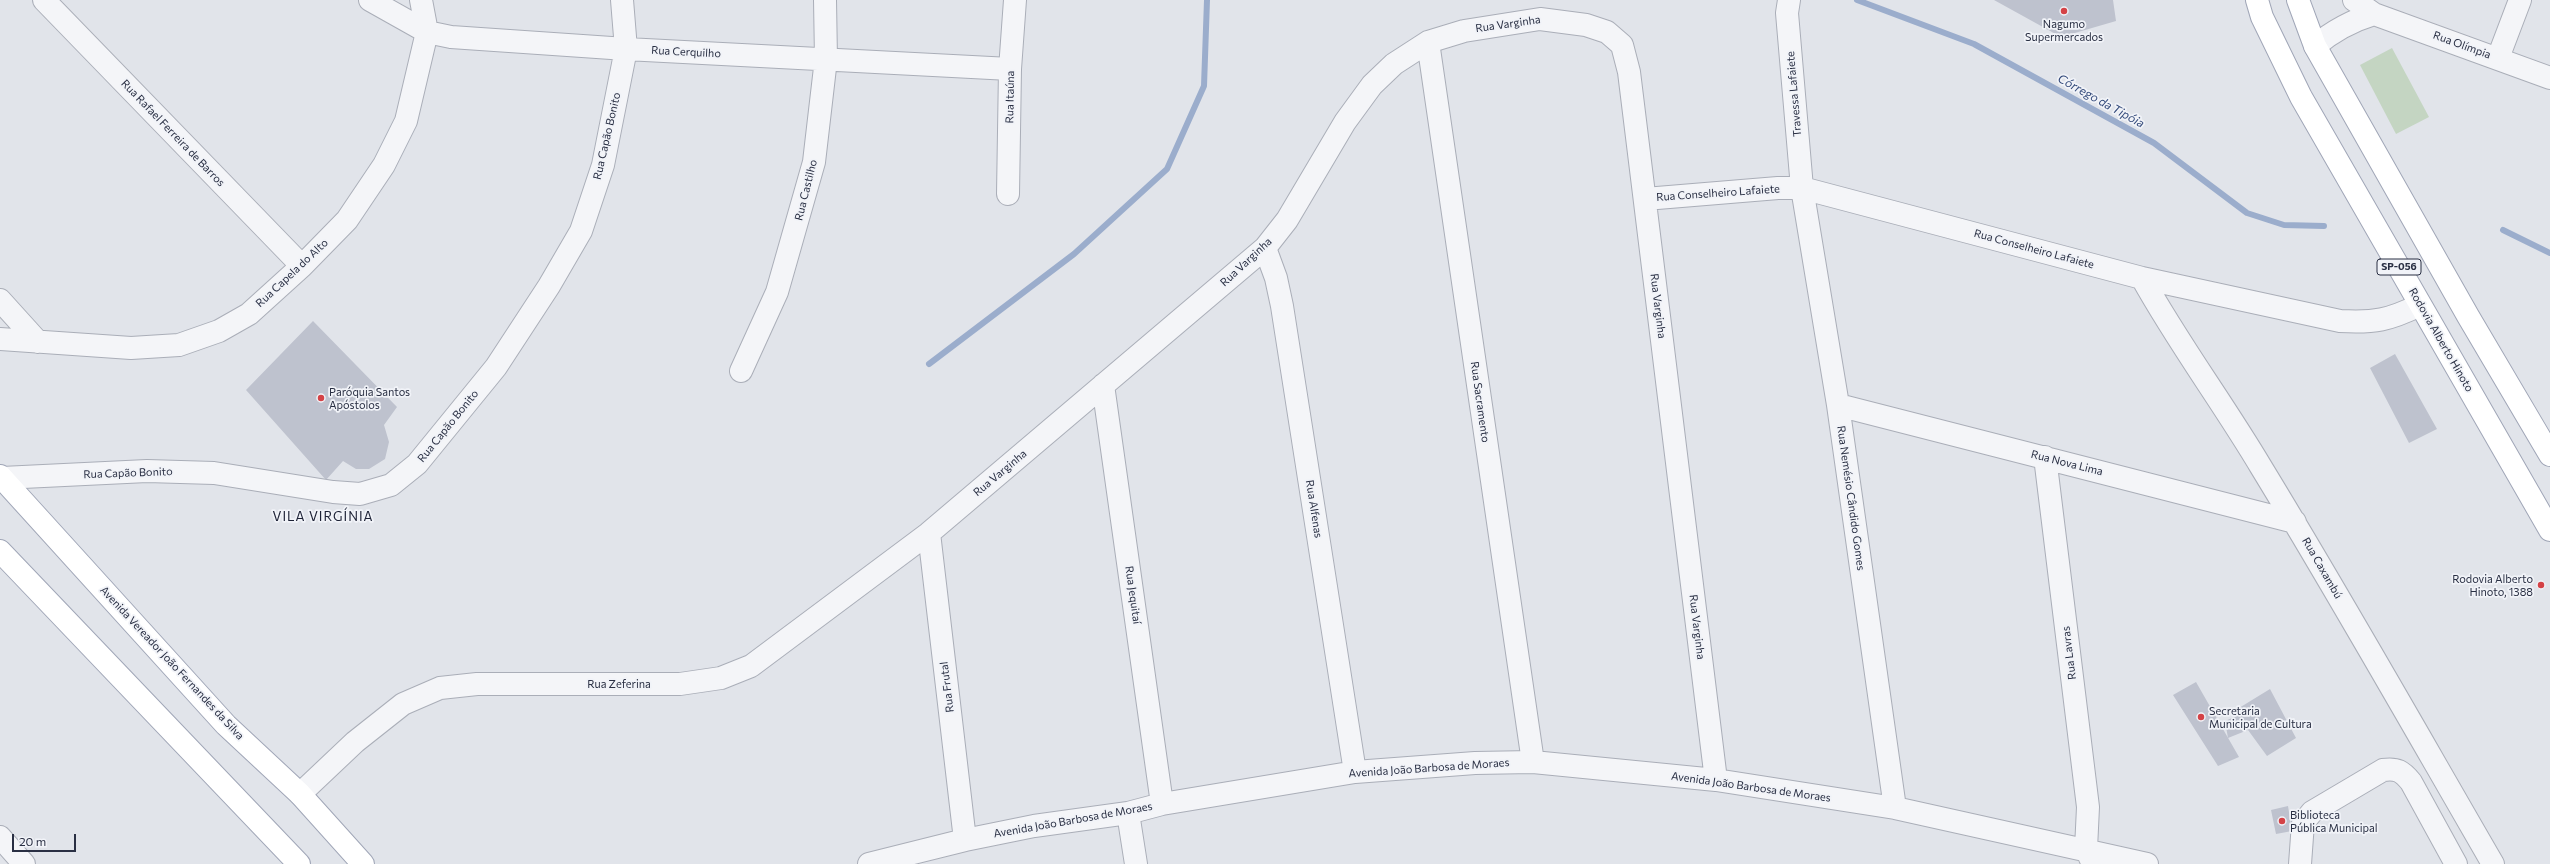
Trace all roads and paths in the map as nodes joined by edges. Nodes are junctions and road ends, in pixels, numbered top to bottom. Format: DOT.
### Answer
graph roads {
  1 [pos="44,0"];
  2 [pos="370,0"];
  3 [pos="421,0"];
  4 [pos="622,0"];
  5 [pos="825,0"];
  6 [pos="1015,0"];
  7 [pos="1789,0"];
  8 [pos="2257,0"];
  9 [pos="2298,0"];
  10 [pos="2354,0"];
  11 [pos="2520,0"];
  12 [pos="2374,14"];
  13 [pos="427,32"];
  14 [pos="1428,42"];
  15 [pos="2315,46"];
  16 [pos="626,49"];
  17 [pos="2498,58"];
  18 [pos="826,59"];
  19 [pos="1010,69"];
  20 [pos="2550,78"];
  21 [pos="1802,188"];
  22 [pos="1008,194"];
  23 [pos="1644,199"];
  24 [pos="1265,248"];
  25 [pos="302,266"];
  26 [pos="2142,278"];
  27 [pos="0,300"];
  28 [pos="2420,305"];
  29 [pos="0,339"];
  30 [pos="38,342"];
  31 [pos="741,371"];
  32 [pos="1103,385"];
  33 [pos="1838,406"];
  34 [pos="2550,455"];
  35 [pos="2045,457"];
  36 [pos="1,477"];
  37 [pos="2295,522"];
  38 [pos="2550,530"];
  39 [pos="929,534"];
  40 [pos="0,551"];
  41 [pos="1533,762"];
  42 [pos="1355,772"];
  43 [pos="1716,780"];
  44 [pos="300,794"];
  45 [pos="1162,804"];
  46 [pos="1895,808"];
  47 [pos="1128,813"];
  48 [pos="0,837"];
  49 [pos="965,840"];
  50 [pos="2089,857"];
  51 [pos="897,860"];
  52 [pos="24,864"];
  53 [pos="299,864"];
  54 [pos="363,864"];
  55 [pos="869,864"];
  56 [pos="1136,864"];
  57 [pos="2147,864"];
  58 [pos="2300,864"];
  59 [pos="2456,864"];
  60 [pos="2493,864"];
  1 -- 25 [label="street, Rua Rafael Ferreira de Barros"];
  2 -- 13 [label="street, Rua Cerquilho"];
  3 -- 13 [label="street, Rua Capela do Alto"];
  4 -- 16 [label="street, Rua Capão Bonito"];
  5 -- 18 [label="street, Rua Castilho"];
  6 -- 19 [label="street, Rua Itaúna"];
  7 -- 21 [label="street, Travessa Lafaiete"];
  8 -- 28 [label="main road, Rodovia Alberto Hinoto / SP-056"];
  9 -- 15 [label="main road, SP-056"];
  10 -- 12 [label="street, Rua Olímpia"];
  11 -- 17 [label="street"];
  12 -- 15 [label="street"];
  12 -- 17 [label="street, Rua Olímpia"];
  13 -- 16 [label="street, Rua Cerquilho"];
  13 -- 25 [label="street, Rua Capela do Alto"];
  14 -- 23 [label="street, Rua Varginha"];
  14 -- 24 [label="street, Rua Varginha"];
  14 -- 41 [label="street, Rua Sacramento"];
  15 -- 34 [label="main road, SP-056"];
  16 -- 18 [label="street, Rua Cerquilho"];
  16 -- 36 [label="street, Rua Capão Bonito"];
  17 -- 20 [label="street, Rua Olímpia"];
  18 -- 19 [label="street, Rua Cerquilho"];
  18 -- 31 [label="street, Rua Castilho"];
  19 -- 22 [label="street, Rua Itaúna"];
  21 -- 23 [label="street, Rua Conselheiro Lafaiete"];
  21 -- 26 [label="street, Rua Conselheiro Lafaiete"];
  21 -- 33 [label="street, Rua Nemésio Cândido Gomes"];
  23 -- 43 [label="street, Rua Varginha"];
  24 -- 32 [label="street, Rua Varginha"];
  24 -- 42 [label="street, Rua Alfenas"];
  25 -- 30 [label="street, Rua Capela do Alto"];
  26 -- 28 [label="street, Rua Conselheiro Lafaiete"];
  26 -- 37 [label="street, Rua Caxambú"];
  27 -- 30 [label="street"];
  28 -- 38 [label="main road, Rodovia Alberto Hinoto / SP-056"];
  29 -- 30 [label="street, Rua Capela do Alto"];
  32 -- 39 [label="street, Rua Varginha"];
  32 -- 45 [label="street, Rua Jequitaí"];
  33 -- 35 [label="street, Rua Nova Lima"];
  33 -- 46 [label="street, Rua Nemésio Cândido Gomes"];
  35 -- 37 [label="street, Rua Nova Lima"];
  35 -- 50 [label="street, Rua Lavras"];
  36 -- 44 [label="main road, Avenida Vereador João Fernandes da Silva"];
  37 -- 60 [label="street, Rua Caxambú"];
  39 -- 44 [label="street, Rua Zeferina"];
  39 -- 49 [label="street, Rua Frutal"];
  40 -- 53 [label="main road"];
  41 -- 42 [label="street, Avenida João Barbosa de Moraes"];
  41 -- 43 [label="street, Avenida João Barbosa de Moraes"];
  42 -- 45 [label="street, Avenida João Barbosa de Moraes"];
  43 -- 46 [label="street, Avenida João Barbosa de Moraes"];
  44 -- 54 [label="main road, Avenida Vereador João Fernandes da Silva"];
  45 -- 47 [label="street, Avenida João Barbosa de Moraes"];
  46 -- 50 [label="street, Avenida João Barbosa de Moraes"];
  47 -- 49 [label="street, Avenida João Barbosa de Moraes"];
  47 -- 56 [label="street"];
  48 -- 52 [label="street"];
  49 -- 51 [label="street, Avenida João Barbosa de Moraes"];
  50 -- 57 [label="street, Avenida João Barbosa de Moraes"];
  51 -- 55 [label="street, Avenida João Barbosa de Moraes"];
  58 -- 59 [label="street"];
}
